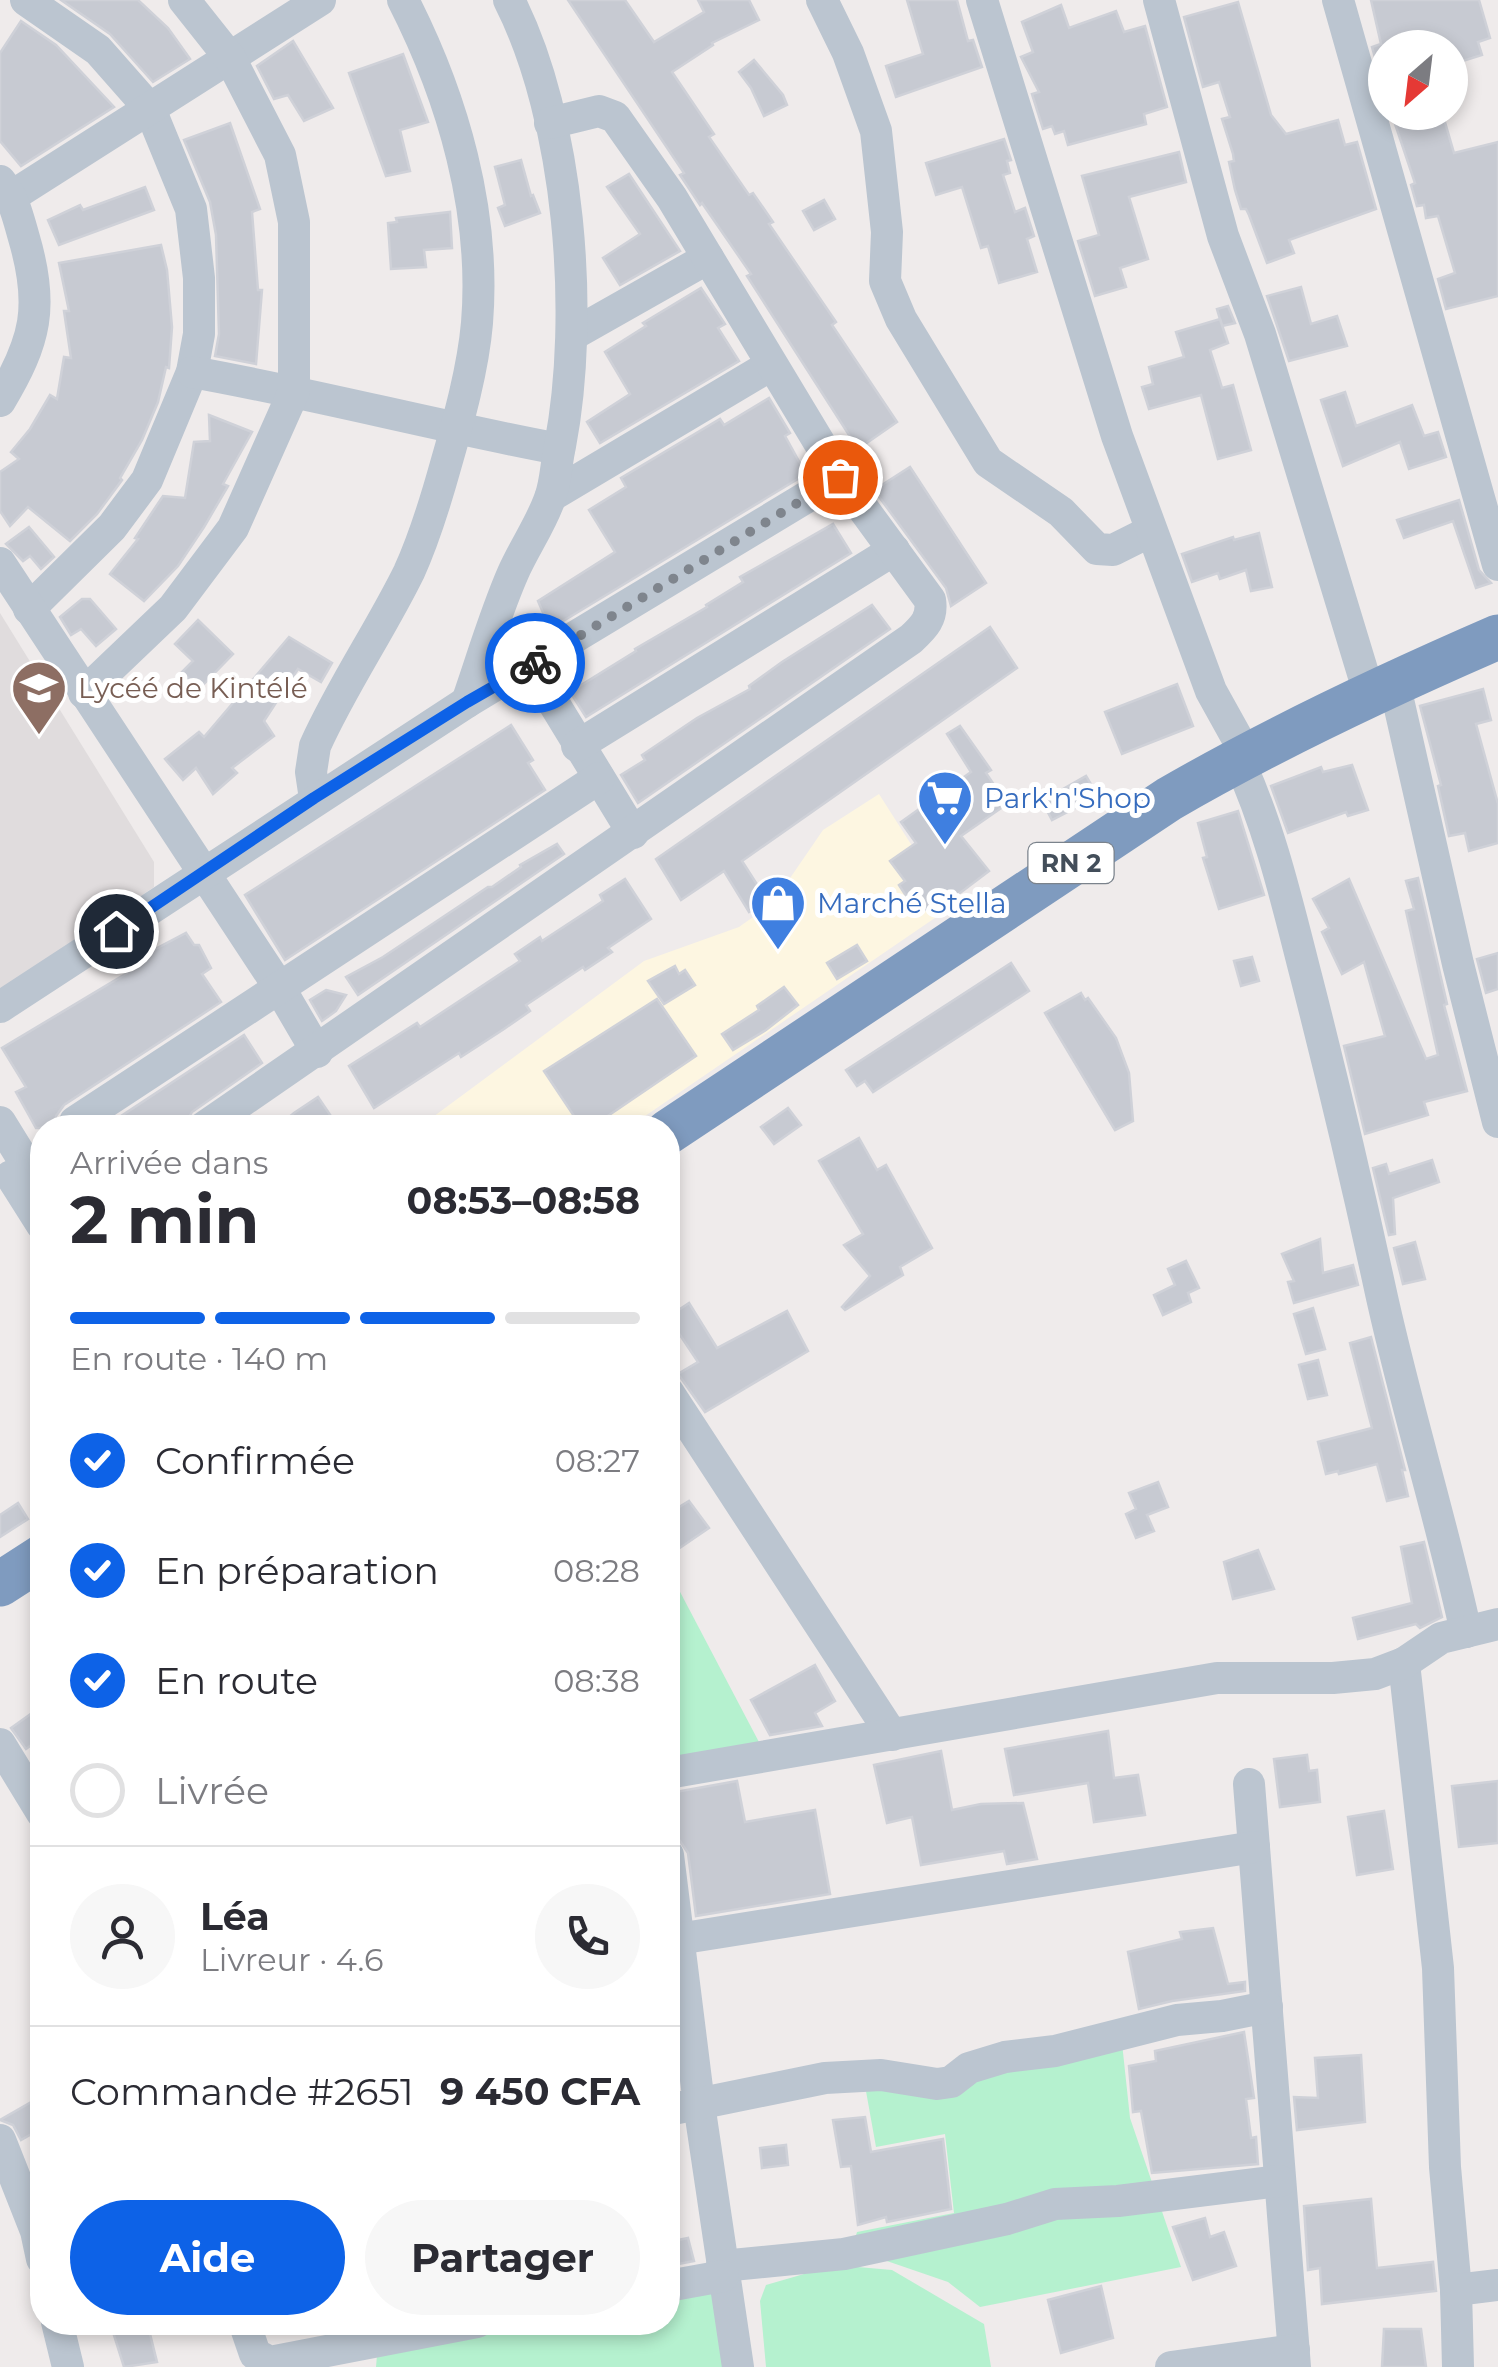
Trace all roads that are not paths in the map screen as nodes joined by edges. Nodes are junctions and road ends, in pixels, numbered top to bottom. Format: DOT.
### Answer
graph roads {
  1 [pos="26,0"];
  2 [pos="184,0"];
  3 [pos="320,0"];
  4 [pos="403,0"];
  5 [pos="509,0"];
  6 [pos="822,0"];
  7 [pos="982,0"];
  8 [pos="1160,0"];
  9 [pos="1338,0"];
  10 [pos="230,58"];
  11 [pos="150,109"];
  12 [pos="550,123"];
  13 [pos="6,188"];
  14 [pos="708,258"];
  15 [pos="572,335"];
  16 [pos="771,365"];
  17 [pos="192,372"];
  18 [pos="294,390"];
  19 [pos="0,401"];
  20 [pos="456,430"];
  21 [pos="559,449"];
  22 [pos="840,477"];
  23 [pos="551,496"];
  24 [pos="1151,531"];
  25 [pos="894,550"];
  26 [pos="0,563"];
  27 [pos="1498,565"];
  28 [pos="29,609"];
  29 [pos="1498,637"];
  30 [pos="531,666"];
  31 [pos="1382,688"];
  32 [pos="84,693"];
  33 [pos="467,702"];
  34 [pos="577,746"];
  35 [pos="1242,756"];
  36 [pos="598,778"];
  37 [pos="314,798"];
  38 [pos="633,833"];
  39 [pos="202,874"];
  40 [pos="279,987"];
  41 [pos="0,1007"];
  42 [pos="318,1052"];
  43 [pos="86,1115"];
  44 [pos="223,1115"];
  45 [pos="0,1122"];
  46 [pos="1498,1122"];
  47 [pos="680,1124"];
  48 [pos="0,1160"];
  49 [pos="30,1171"];
  50 [pos="30,1206"];
  51 [pos="680,1410"];
  52 [pos="30,1565"];
  53 [pos="0,1584"];
  54 [pos="1498,1624"];
  55 [pos="1466,1632"];
  56 [pos="1404,1663"];
  57 [pos="892,1734"];
  58 [pos="0,1744"];
  59 [pos="680,1772"];
  60 [pos="1249,1784"];
  61 [pos="30,1793"];
  62 [pos="1254,1847"];
  63 [pos="680,1939"];
  64 [pos="1267,2007"];
  65 [pos="680,2040"];
  66 [pos="683,2107"];
  67 [pos="0,2140"];
  68 [pos="1280,2181"];
  69 [pos="30,2216"];
  70 [pos="723,2271"];
  71 [pos="680,2283"];
  72 [pos="1498,2285"];
  73 [pos="1456,2290"];
  74 [pos="60,2335"];
  75 [pos="248,2335"];
  76 [pos="426,2335"];
  77 [pos="337,2358"];
  78 [pos="1294,2358"];
  79 [pos="68,2367"];
  80 [pos="738,2367"];
  81 [pos="1170,2367"];
  82 [pos="1458,2367"];
  1 -- 11 [label="street"];
  2 -- 10 [label="street"];
  3 -- 10 [label="street"];
  4 -- 20 [label="street"];
  5 -- 12 [label="street"];
  6 -- 24 [label="street"];
  7 -- 24 [label="street"];
  8 -- 31 [label="street"];
  9 -- 27 [label="street"];
  10 -- 11 [label="street"];
  10 -- 18 [label="street"];
  11 -- 13 [label="street"];
  11 -- 17 [label="street"];
  12 -- 14 [label="street"];
  12 -- 15 [label="street"];
  13 -- 19 [label="street"];
  14 -- 15 [label="street"];
  14 -- 16 [label="street"];
  15 -- 21 [label="street"];
  16 -- 22 [label="street"];
  16 -- 23 [label="street"];
  17 -- 18 [label="street"];
  17 -- 28 [label="street"];
  18 -- 20 [label="street"];
  18 -- 32 [label="street"];
  20 -- 21 [label="street"];
  20 -- 37 [label="street"];
  21 -- 23 [label="street"];
  22 -- 25 [label="street"];
  22 -- 30 [label="street"];
  23 -- 33 [label="street"];
  24 -- 35 [label="street"];
  25 -- 34 [label="street"];
  25 -- 38 [label="street"];
  26 -- 28 [label="street"];
  28 -- 32 [label="street"];
  29 -- 31 [label="highway, RN 2"];
  30 -- 33 [label="street"];
  30 -- 34 [label="street"];
  31 -- 35 [label="highway, RN 2"];
  31 -- 46 [label="street"];
  32 -- 39 [label="street"];
  33 -- 37 [label="street"];
  34 -- 36 [label="street"];
  35 -- 47 [label="highway, RN 2"];
  35 -- 55 [label="street"];
  36 -- 38 [label="street"];
  36 -- 40 [label="street"];
  37 -- 39 [label="street"];
  38 -- 42 [label="street"];
  39 -- 40 [label="street"];
  39 -- 41 [label="street"];
  40 -- 42 [label="street"];
  40 -- 43 [label="street"];
  42 -- 44 [label="street"];
  45 -- 49 [label="street"];
  48 -- 50 [label="street"];
  51 -- 57 [label="street"];
  52 -- 53 [label="highway"];
  54 -- 55 [label="street"];
  55 -- 56 [label="street"];
  56 -- 57 [label="street"];
  56 -- 73 [label="street"];
  57 -- 59 [label="street"];
  58 -- 61 [label="street"];
  60 -- 62 [label="street"];
  62 -- 63 [label="street"];
  62 -- 64 [label="street"];
  64 -- 66 [label="street"];
  64 -- 68 [label="street"];
  65 -- 66 [label="street"];
  66 -- 70 [label="street"];
  67 -- 69 [label="street"];
  68 -- 70 [label="street"];
  68 -- 78 [label="street"];
  70 -- 71 [label="street"];
  70 -- 80 [label="street"];
  72 -- 73 [label="street"];
  73 -- 82 [label="street"];
  74 -- 79 [label="street"];
  75 -- 77 [label="street"];
  76 -- 77 [label="street"];
  78 -- 81 [label="street"];
}
